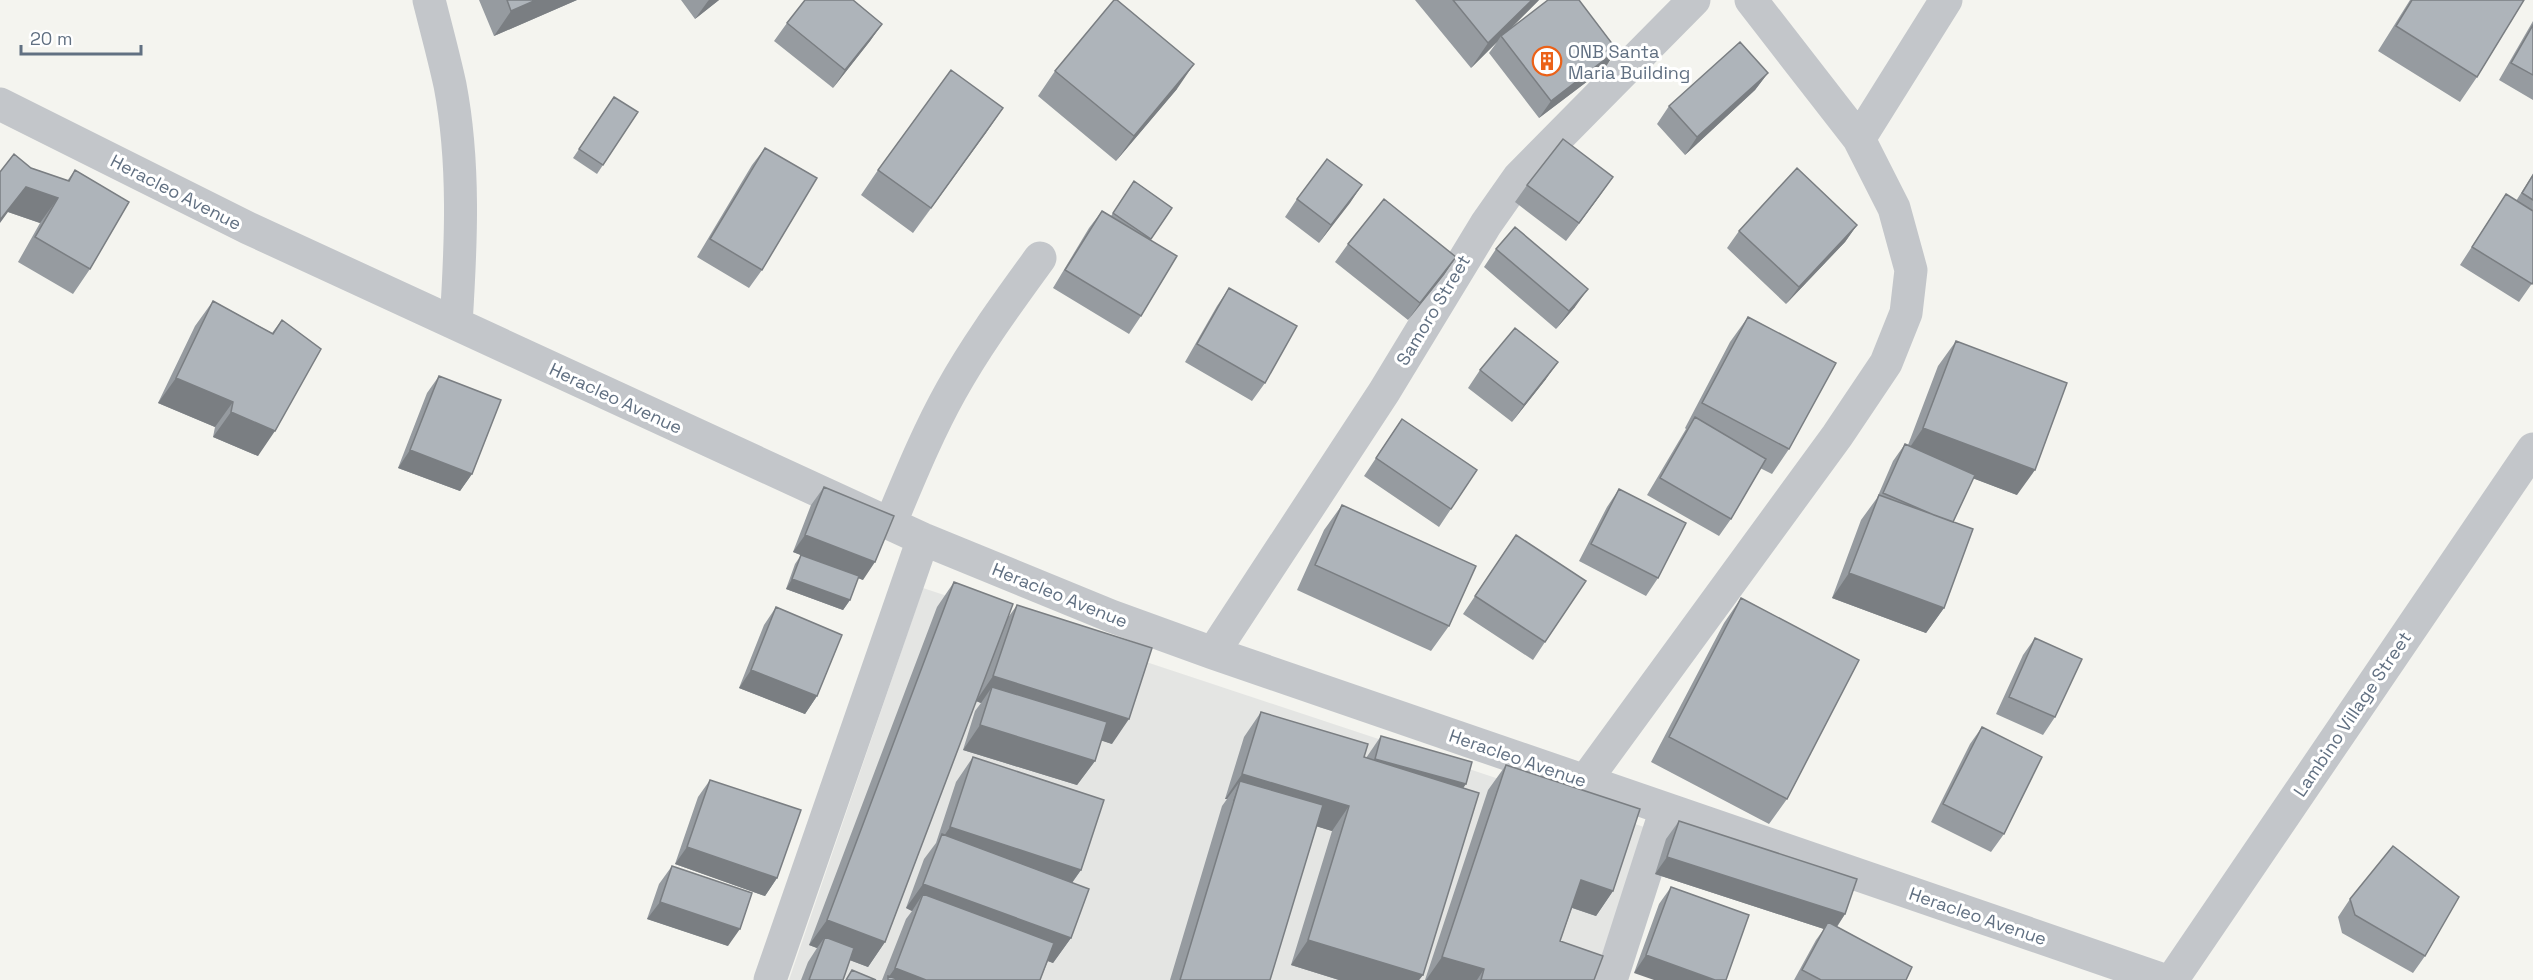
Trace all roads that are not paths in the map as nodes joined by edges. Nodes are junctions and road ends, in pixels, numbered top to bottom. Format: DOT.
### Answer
graph roads {
  1 [pos="429,0"];
  2 [pos="1694,0"];
  3 [pos="1751,0"];
  4 [pos="1946,0"];
  5 [pos="0,104"];
  6 [pos="1859,139"];
  7 [pos="1040,258"];
  8 [pos="456,324"];
  9 [pos="2533,449"];
  10 [pos="890,524"];
  11 [pos="923,539"];
  12 [pos="1213,653"];
  13 [pos="1585,781"];
  14 [pos="1666,809"];
  15 [pos="770,980"];
  16 [pos="1611,980"];
  17 [pos="2164,980"];
  18 [pos="2172,980"];
  1 -- 8 [label="street"];
  2 -- 12 [label="street, Samoro Street"];
  3 -- 6 [label="street"];
  4 -- 6 [label="street"];
  5 -- 8 [label="street, Heracleo Avenue"];
  6 -- 13 [label="street"];
  7 -- 10 [label="street"];
  8 -- 10 [label="street, Heracleo Avenue"];
  9 -- 18 [label="street, Lambino Village Street"];
  10 -- 11 [label="street, Heracleo Avenue"];
  11 -- 12 [label="street, Heracleo Avenue"];
  11 -- 15 [label="street"];
  12 -- 13 [label="street, Heracleo Avenue"];
  13 -- 14 [label="street, Heracleo Avenue"];
  14 -- 16 [label="street"];
  14 -- 17 [label="street, Heracleo Avenue"];
}
